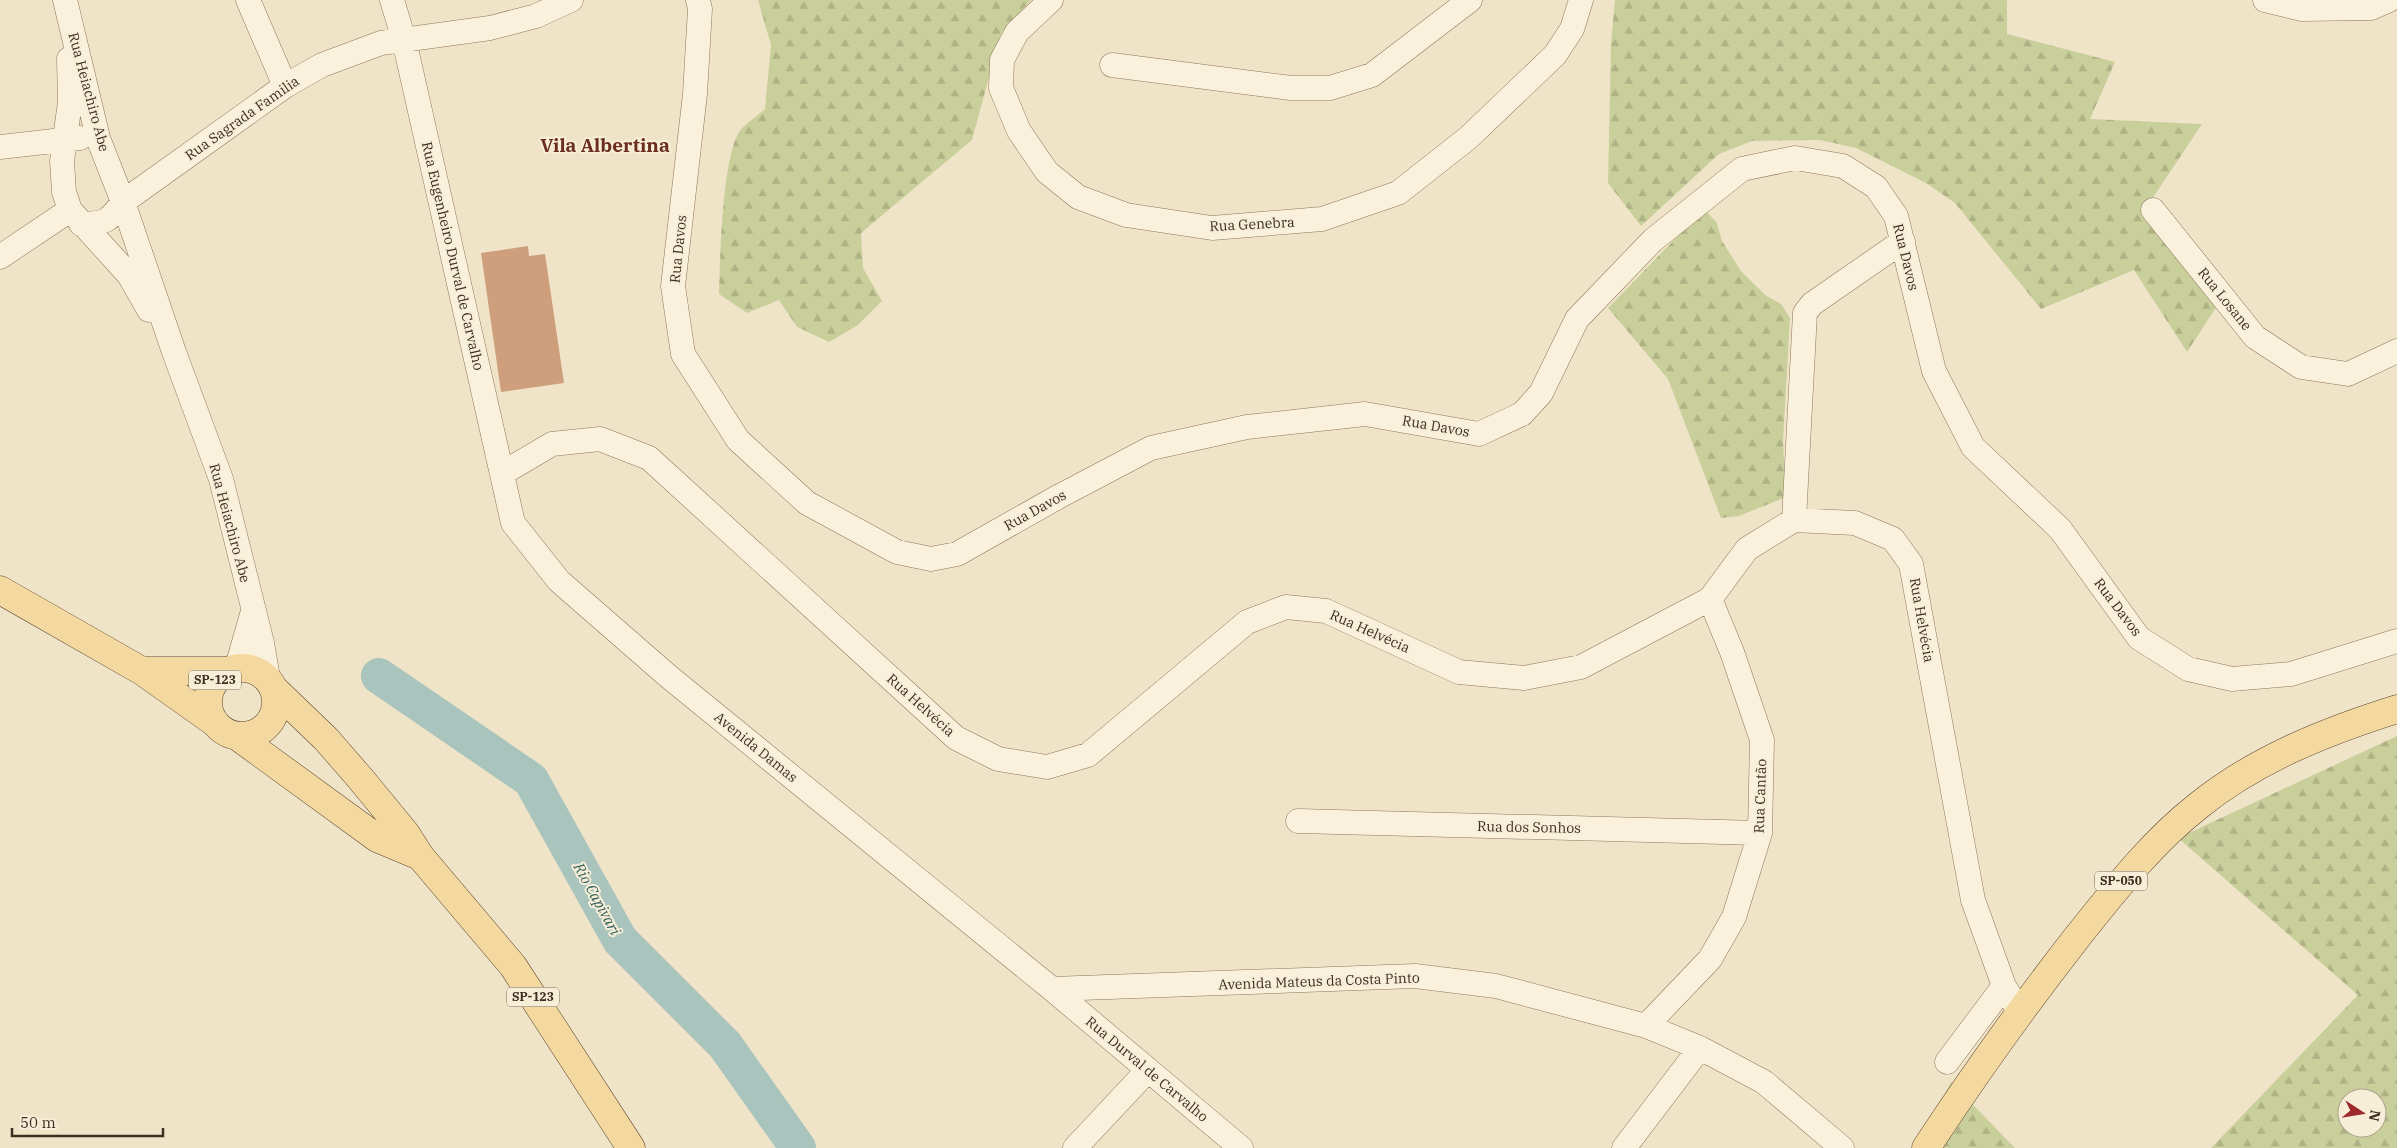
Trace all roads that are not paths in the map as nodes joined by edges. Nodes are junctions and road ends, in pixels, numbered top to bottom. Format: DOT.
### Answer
graph roads {
  1 [pos="248,0"];
  2 [pos="392,0"];
  3 [pos="571,0"];
  4 [pos="698,0"];
  5 [pos="1051,0"];
  6 [pos="1470,0"];
  7 [pos="1581,0"];
  8 [pos="2265,0"];
  9 [pos="2389,0"];
  10 [pos="67,7"];
  11 [pos="404,40"];
  12 [pos="1112,65"];
  13 [pos="286,86"];
  14 [pos="66,140"];
  15 [pos="0,147"];
  16 [pos="102,148"];
  17 [pos="124,202"];
  18 [pos="2153,210"];
  19 [pos="75,217"];
  20 [pos="1902,241"];
  21 [pos="0,257"];
  22 [pos="2397,351"];
  23 [pos="174,352"];
  24 [pos="503,473"];
  25 [pos="1794,520"];
  26 [pos="0,590"];
  27 [pos="1710,599"];
  28 [pos="253,611"];
  29 [pos="2397,642"];
  30 [pos="231,669"];
  31 [pos="142,672"];
  32 [pos="271,684"];
  33 [pos="2397,709"];
  34 [pos="214,722"];
  35 [pos="237,736"];
  36 [pos="1298,821"];
  37 [pos="1760,833"];
  38 [pos="420,856"];
  39 [pos="2004,986"];
  40 [pos="1052,989"];
  41 [pos="2019,1012"];
  42 [pos="1646,1026"];
  43 [pos="1700,1048"];
  44 [pos="1947,1062"];
  45 [pos="1148,1070"];
  46 [pos="631,1148"];
  47 [pos="1075,1148"];
  48 [pos="1241,1148"];
  49 [pos="1624,1148"];
  50 [pos="1842,1148"];
  51 [pos="1926,1148"];
  1 -- 13 [label="street"];
  2 -- 11 [label="street, Rua Eugenheiro Durval de Carvalho"];
  3 -- 11 [label="street, Rua Sagrada Familia"];
  4 -- 20 [label="street, Rua Davos"];
  5 -- 7 [label="street, Rua Genebra"];
  6 -- 12 [label="street"];
  8 -- 9 [label="street"];
  10 -- 14 [label="street, Rua Heiachiro Abe"];
  10 -- 16 [label="street, Rua Heiachiro Abe"];
  11 -- 13 [label="street, Rua Sagrada Familia"];
  11 -- 24 [label="street, Rua Eugenheiro Durval de Carvalho"];
  13 -- 17 [label="street, Rua Sagrada Familia"];
  14 -- 15 [label="street"];
  14 -- 16 [label="street"];
  14 -- 19 [label="street, Rua Heiachiro Abe"];
  16 -- 17 [label="street, Rua Heiachiro Abe"];
  17 -- 19 [label="street, Rua Sagrada Familia"];
  17 -- 23 [label="street, Rua Heiachiro Abe"];
  18 -- 22 [label="street, Rua Losane"];
  19 -- 21 [label="street"];
  19 -- 23 [label="street, Rua Heiachiro Abe"];
  20 -- 25 [label="street"];
  20 -- 29 [label="street, Rua Davos"];
  23 -- 28 [label="street, Rua Heiachiro Abe"];
  24 -- 27 [label="street, Rua Helvécia"];
  24 -- 40 [label="street, Avenida Damas"];
  25 -- 27 [label="street, Rua Helvécia"];
  25 -- 39 [label="street, Rua Helvécia"];
  26 -- 31 [label="main road, SP-123"];
  27 -- 37 [label="street, Rua Cantão"];
  28 -- 30 [label="street, Rua Heiachiro Abe"];
  28 -- 32 [label="street, Rua Heiachiro Abe"];
  30 -- 31 [label="main road, SP-123"];
  30 -- 32 [label="main road, SP-123"];
  30 -- 34 [label="main road, SP-123"];
  31 -- 34 [label="main road, SP-123"];
  32 -- 35 [label="main road"];
  32 -- 38 [label="main road, SP-123"];
  33 -- 41 [label="main road, SP-050"];
  34 -- 35 [label="main road, SP-123"];
  35 -- 38 [label="main road, SP-123"];
  36 -- 37 [label="street, Rua dos Sonhos"];
  37 -- 42 [label="street, Rua Cantão"];
  38 -- 46 [label="main road, SP-123"];
  39 -- 41 [label="street, Rua Helvécia"];
  39 -- 44 [label="street"];
  40 -- 42 [label="street, Avenida Mateus da Costa Pinto"];
  40 -- 45 [label="street, Rua Durval de Carvalho"];
  41 -- 51 [label="main road, SP-050"];
  42 -- 43 [label="street, Avenida Mateus da Costa Pinto"];
  43 -- 49 [label="street"];
  43 -- 50 [label="street, Avenida Mateus da Costa Pinto"];
  45 -- 47 [label="street"];
  45 -- 48 [label="street, Rua Durval de Carvalho"];
}
